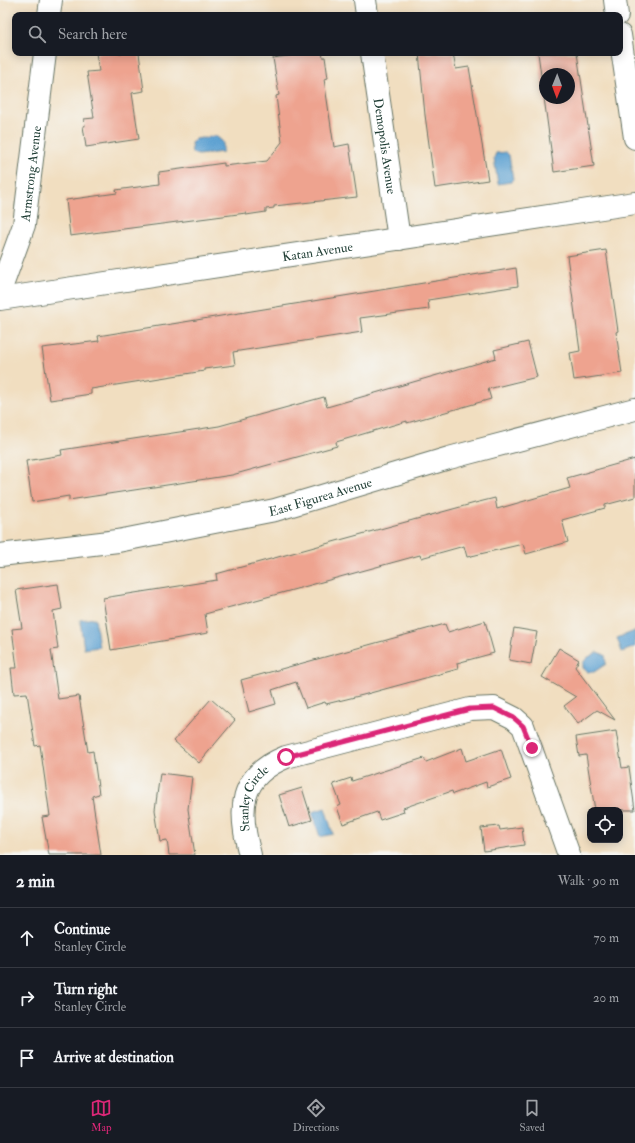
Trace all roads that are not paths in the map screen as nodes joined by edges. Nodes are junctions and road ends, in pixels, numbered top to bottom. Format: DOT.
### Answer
graph roads {
  1 [pos="51,0"];
  2 [pos="365,0"];
  3 [pos="615,0"];
  4 [pos="49,12"];
  5 [pos="367,12"];
  6 [pos="617,12"];
  7 [pos="45,56"];
  8 [pos="372,56"];
  9 [pos="623,56"];
  10 [pos="635,138"];
  11 [pos="635,204"];
  12 [pos="399,239"];
  13 [pos="0,291"];
  14 [pos="0,298"];
  15 [pos="635,409"];
  16 [pos="0,555"];
  17 [pos="250,855"];
  18 [pos="569,855"];
  1 -- 4 [label="street"];
  2 -- 5 [label="street"];
  3 -- 6 [label="street"];
  7 -- 13 [label="street, Armstrong Avenue"];
  8 -- 12 [label="street, Demopolis Avenue"];
  9 -- 10 [label="street"];
  11 -- 12 [label="street, Katan Avenue"];
  12 -- 14 [label="street, Katan Avenue"];
  15 -- 16 [label="street, East Figurea Avenue"];
  17 -- 18 [label="street, Stanley Circle"];
}
